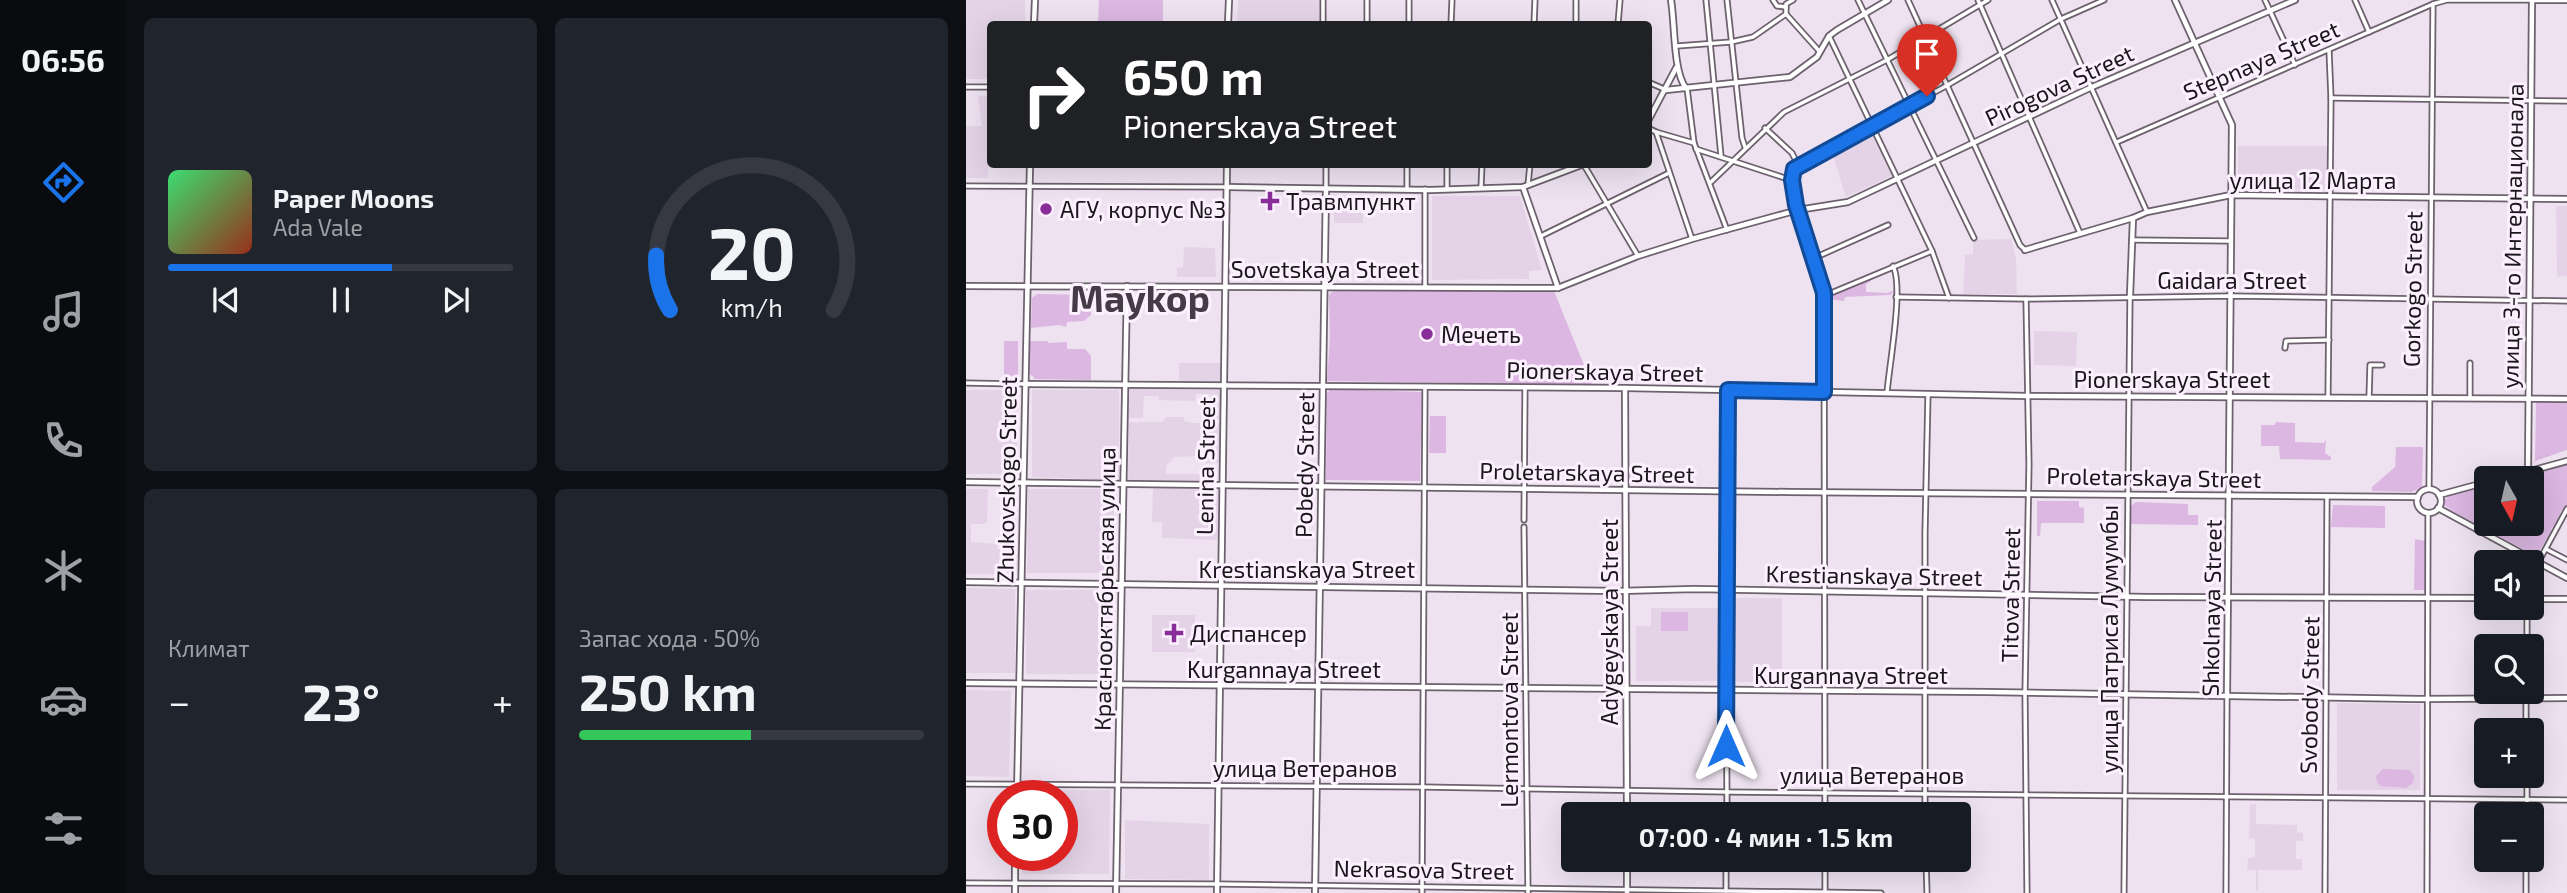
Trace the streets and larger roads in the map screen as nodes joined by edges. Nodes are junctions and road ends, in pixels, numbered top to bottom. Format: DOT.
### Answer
graph roads {
  1 [pos="1035,0"];
  2 [pos="1229,0"];
  3 [pos="1323,0"];
  4 [pos="1367,0"];
  5 [pos="1409,0"];
  6 [pos="1452,0"];
  7 [pos="1535,0"];
  8 [pos="1576,0"];
  9 [pos="1620,0"];
  10 [pos="1671,0"];
  11 [pos="1706,0"];
  12 [pos="1727,0"];
  13 [pos="1773,0"];
  14 [pos="1793,0"];
  15 [pos="1858,0"];
  16 [pos="1888,0"];
  17 [pos="1908,0"];
  18 [pos="1988,0"];
  19 [pos="2052,0"];
  20 [pos="2104,0"];
  21 [pos="2175,0"];
  22 [pos="2265,0"];
  23 [pos="2294,0"];
  24 [pos="2355,0"];
  25 [pos="2446,0"];
  26 [pos="2459,0"];
  27 [pos="2532,0"];
  28 [pos="2567,0"];
  29 [pos="1979,2"];
  30 [pos="2433,4"];
  31 [pos="1786,7"];
  32 [pos="2270,11"];
  33 [pos="1786,14"];
  34 [pos="1864,14"];
  35 [pos="2061,19"];
  36 [pos="1034,21"];
  37 [pos="1228,21"];
  38 [pos="1323,21"];
  39 [pos="1367,21"];
  40 [pos="1409,21"];
  41 [pos="1451,21"];
  42 [pos="1534,21"];
  43 [pos="1576,21"];
  44 [pos="1618,21"];
  45 [pos="2369,32"];
  46 [pos="1829,36"];
  47 [pos="1924,38"];
  48 [pos="1731,42"];
  49 [pos="2194,43"];
  50 [pos="1710,44"];
  51 [pos="1677,46"];
  52 [pos="2329,50"];
  53 [pos="1820,52"];
  54 [pos="2002,53"];
  55 [pos="1887,60"];
  56 [pos="2295,65"];
  57 [pos="1677,67"];
  58 [pos="1851,78"];
  59 [pos="1652,84"];
  60 [pos="1735,84"];
  61 [pos="1713,86"];
  62 [pos="1946,86"];
  63 [pos="966,87"];
  64 [pos="987,87"];
  65 [pos="2092,87"];
  66 [pos="1687,88"];
  67 [pos="1666,90"];
  68 [pos="2332,97"];
  69 [pos="2218,98"];
  70 [pos="2431,98"];
  71 [pos="2532,100"];
  72 [pos="2567,100"];
  73 [pos="1909,106"];
  74 [pos="1652,114"];
  75 [pos="2031,116"];
  76 [pos="1872,126"];
  77 [pos="1765,128"];
  78 [pos="1652,130"];
  79 [pos="1656,132"];
  80 [pos="2117,142"];
  81 [pos="1694,143"];
  82 [pos="1973,144"];
  83 [pos="1745,147"];
  84 [pos="1696,149"];
  85 [pos="1721,156"];
  86 [pos="1732,160"];
  87 [pos="1936,162"];
  88 [pos="1798,165"];
  89 [pos="1030,168"];
  90 [pos="1227,168"];
  91 [pos="1326,168"];
  92 [pos="1407,168"];
  93 [pos="1447,168"];
  94 [pos="1482,168"];
  95 [pos="1529,168"];
  96 [pos="1571,168"];
  97 [pos="1586,168"];
  98 [pos="1669,173"];
  99 [pos="1898,179"];
  100 [pos="1792,180"];
  101 [pos="1711,182"];
  102 [pos="966,186"];
  103 [pos="1526,186"];
  104 [pos="1030,187"];
  105 [pos="1227,187"];
  106 [pos="1326,188"];
  107 [pos="1407,188"];
  108 [pos="1425,189"];
  109 [pos="1447,189"];
  110 [pos="1481,190"];
  111 [pos="2231,195"];
  112 [pos="2331,196"];
  113 [pos="2430,198"];
  114 [pos="2531,199"];
  115 [pos="2567,199"];
  116 [pos="1607,204"];
  117 [pos="1798,210"];
  118 [pos="2147,212"];
  119 [pos="2133,219"];
  120 [pos="1888,225"];
  121 [pos="1727,230"];
  122 [pos="2080,233"];
  123 [pos="1541,236"];
  124 [pos="1974,238"];
  125 [pos="1692,239"];
  126 [pos="2132,240"];
  127 [pos="2231,242"];
  128 [pos="2025,250"];
  129 [pos="1931,251"];
  130 [pos="1638,256"];
  131 [pos="1812,260"];
  132 [pos="1893,266"];
  133 [pos="966,286"];
  134 [pos="1127,286"];
  135 [pos="1225,286"];
  136 [pos="1027,287"];
  137 [pos="1325,287"];
  138 [pos="1425,288"];
  139 [pos="1558,288"];
  140 [pos="1824,293"];
  141 [pos="2130,296"];
  142 [pos="2230,296"];
  143 [pos="1896,297"];
  144 [pos="1949,298"];
  145 [pos="2329,298"];
  146 [pos="2026,299"];
  147 [pos="2429,300"];
  148 [pos="2531,301"];
  149 [pos="2567,301"];
  150 [pos="2329,340"];
  151 [pos="2285,348"];
  152 [pos="2470,363"];
  153 [pos="2382,365"];
  154 [pos="966,383"];
  155 [pos="1025,384"];
  156 [pos="1125,384"];
  157 [pos="1224,386"];
  158 [pos="1323,386"];
  159 [pos="1425,387"];
  160 [pos="1525,388"];
  161 [pos="1625,388"];
  162 [pos="1728,390"];
  163 [pos="1824,392"];
  164 [pos="1887,393"];
  165 [pos="1928,394"];
  166 [pos="2028,396"];
  167 [pos="2229,396"];
  168 [pos="2127,397"];
  169 [pos="2328,397"];
  170 [pos="2369,398"];
  171 [pos="2470,398"];
  172 [pos="2528,398"];
  173 [pos="2428,399"];
  174 [pos="2567,399"];
  175 [pos="2567,461"];
  176 [pos="2528,466"];
  177 [pos="2544,467"];
  178 [pos="966,482"];
  179 [pos="1023,483"];
  180 [pos="1124,485"];
  181 [pos="1223,486"];
  182 [pos="1321,486"];
  183 [pos="2474,486"];
  184 [pos="1423,488"];
  185 [pos="1525,489"];
  186 [pos="2428,489"];
  187 [pos="1626,490"];
  188 [pos="1727,491"];
  189 [pos="1825,492"];
  190 [pos="1926,493"];
  191 [pos="2029,494"];
  192 [pos="2127,494"];
  193 [pos="2229,495"];
  194 [pos="2439,495"];
  195 [pos="2327,497"];
  196 [pos="2418,497"];
  197 [pos="2438,508"];
  198 [pos="2567,509"];
  199 [pos="2428,513"];
  200 [pos="1524,520"];
  201 [pos="1524,527"];
  202 [pos="2546,549"];
  203 [pos="2515,550"];
  204 [pos="2544,553"];
  205 [pos="2567,560"];
  206 [pos="2544,566"];
  207 [pos="2567,578"];
  208 [pos="966,582"];
  209 [pos="1021,583"];
  210 [pos="1122,585"];
  211 [pos="1221,585"];
  212 [pos="1319,586"];
  213 [pos="1423,587"];
  214 [pos="1525,589"];
  215 [pos="1726,589"];
  216 [pos="1627,591"];
  217 [pos="1825,591"];
  218 [pos="1925,594"];
  219 [pos="2027,595"];
  220 [pos="2125,596"];
  221 [pos="2227,596"];
  222 [pos="2327,596"];
  223 [pos="2428,597"];
  224 [pos="2474,598"];
  225 [pos="2544,599"];
  226 [pos="2567,600"];
  227 [pos="966,683"];
  228 [pos="1019,684"];
  229 [pos="1120,685"];
  230 [pos="1220,686"];
  231 [pos="1318,686"];
  232 [pos="1423,687"];
  233 [pos="1525,688"];
  234 [pos="1626,689"];
  235 [pos="1726,691"];
  236 [pos="1826,692"];
  237 [pos="1926,693"];
  238 [pos="2025,694"];
  239 [pos="2126,696"];
  240 [pos="2227,696"];
  241 [pos="2544,696"];
  242 [pos="2474,697"];
  243 [pos="2327,698"];
  244 [pos="2567,698"];
  245 [pos="2426,699"];
  246 [pos="1017,780"];
  247 [pos="966,784"];
  248 [pos="987,784"];
  249 [pos="1078,785"];
  250 [pos="1118,785"];
  251 [pos="1219,785"];
  252 [pos="1316,786"];
  253 [pos="1423,786"];
  254 [pos="2527,788"];
  255 [pos="1527,789"];
  256 [pos="1626,790"];
  257 [pos="1727,792"];
  258 [pos="1825,792"];
  259 [pos="1925,793"];
  260 [pos="2026,794"];
  261 [pos="2125,796"];
  262 [pos="2227,797"];
  263 [pos="2325,798"];
  264 [pos="2428,798"];
  265 [pos="2527,800"];
  266 [pos="2567,800"];
  267 [pos="1626,802"];
  268 [pos="1727,802"];
  269 [pos="1825,802"];
  270 [pos="1925,802"];
  271 [pos="1015,871"];
  272 [pos="1627,872"];
  273 [pos="1727,872"];
  274 [pos="1825,872"];
  275 [pos="1926,872"];
  276 [pos="2526,872"];
  277 [pos="1015,882"];
  278 [pos="966,883"];
  279 [pos="1116,883"];
  280 [pos="1217,884"];
  281 [pos="1315,885"];
  282 [pos="1422,887"];
  283 [pos="1528,891"];
  284 [pos="1627,891"];
  285 [pos="1726,892"];
  286 [pos="1015,893"];
  287 [pos="1116,893"];
  288 [pos="1217,893"];
  289 [pos="1315,893"];
  290 [pos="1422,893"];
  291 [pos="1825,893"];
  292 [pos="1881,893"];
  293 [pos="1927,893"];
  294 [pos="2027,893"];
  295 [pos="2124,893"];
  296 [pos="2226,893"];
  297 [pos="2325,893"];
  298 [pos="2427,893"];
  299 [pos="2526,893"];
  1 -- 36 [label="street"];
  2 -- 37 [label="street"];
  3 -- 38 [label="street"];
  4 -- 39 [label="street"];
  5 -- 40 [label="street"];
  6 -- 41 [label="street"];
  7 -- 42 [label="street"];
  8 -- 43 [label="street"];
  9 -- 44 [label="street"];
  10 -- 51 [label="street"];
  11 -- 50 [label="street"];
  12 -- 48 [label="street"];
  13 -- 31 [label="street"];
  14 -- 31 [label="street"];
  15 -- 34 [label="street"];
  16 -- 34 [label="street"];
  17 -- 47 [label="street"];
  18 -- 29 [label="street"];
  19 -- 35 [label="street"];
  20 -- 35 [label="street"];
  21 -- 49 [label="street, Shkolnaya Street"];
  22 -- 32 [label="street"];
  23 -- 32 [label="street, Pirogova Street"];
  24 -- 45 [label="street"];
  25 -- 26 [label="street, Stepnaya Street"];
  25 -- 30 [label="street, Stepnaya Street"];
  26 -- 27 [label="street, Stepnaya Street"];
  27 -- 28 [label="street, Stepnaya Street"];
  27 -- 71 [label="street, улица 3-го Интернационала"];
  29 -- 47 [label="street"];
  29 -- 54 [label="street"];
  30 -- 45 [label="street, Stepnaya Street"];
  30 -- 70 [label="street, Gorkogo Street"];
  31 -- 33 [label="street"];
  32 -- 49 [label="street, Pirogova Street"];
  32 -- 56 [label="street"];
  33 -- 48 [label="street"];
  33 -- 53 [label="street"];
  34 -- 46 [label="street"];
  34 -- 55 [label="street"];
  35 -- 54 [label="street"];
  35 -- 65 [label="street"];
  45 -- 52 [label="street, Stepnaya Street"];
  46 -- 53 [label="street"];
  46 -- 58 [label="street"];
  47 -- 55 [label="street"];
  47 -- 62 [label="street"];
  48 -- 50 [label="street"];
  48 -- 60 [label="street"];
  49 -- 65 [label="street, Pirogova Street"];
  49 -- 69 [label="street, Shkolnaya Street"];
  50 -- 51 [label="street"];
  50 -- 61 [label="street"];
  51 -- 57 [label="street"];
  52 -- 56 [label="street, Stepnaya Street"];
  52 -- 68 [label="street"];
  53 -- 60 [label="street"];
  54 -- 62 [label="street"];
  54 -- 75 [label="street"];
  55 -- 58 [label="street"];
  55 -- 73 [label="street"];
  56 -- 69 [label="street, Stepnaya Street"];
  57 -- 66 [label="street"];
  57 -- 67 [label="street"];
  58 -- 76 [label="street"];
  58 -- 77 [label="street"];
  59 -- 67 [label="street"];
  60 -- 61 [label="street"];
  60 -- 83 [label="street"];
  61 -- 66 [label="street"];
  61 -- 85 [label="street"];
  62 -- 73 [label="street"];
  62 -- 82 [label="street"];
  63 -- 64 [label="street"];
  65 -- 75 [label="street, Pirogova Street"];
  65 -- 80 [label="street"];
  66 -- 67 [label="street"];
  66 -- 81 [label="street"];
  67 -- 74 [label="street"];
  68 -- 70 [label="street"];
  68 -- 112 [label="street"];
  69 -- 80 [label="street, Stepnaya Street"];
  69 -- 111 [label="street, Shkolnaya Street"];
  70 -- 71 [label="street"];
  70 -- 113 [label="street, Gorkogo Street"];
  71 -- 72 [label="street"];
  71 -- 114 [label="street, улица 3-го Интернационала"];
  73 -- 76 [label="street"];
  73 -- 87 [label="street"];
  75 -- 82 [label="street, Pirogova Street"];
  75 -- 122 [label="street"];
  76 -- 88 [label="street"];
  76 -- 99 [label="street"];
  77 -- 83 [label="street"];
  77 -- 88 [label="street"];
  78 -- 79 [label="street"];
  79 -- 81 [label="street"];
  79 -- 98 [label="street"];
  80 -- 118 [label="street"];
  81 -- 84 [label="street"];
  82 -- 87 [label="street, Pirogova Street"];
  82 -- 128 [label="street"];
  83 -- 86 [label="street"];
  84 -- 85 [label="street"];
  84 -- 101 [label="street"];
  85 -- 86 [label="street"];
  86 -- 100 [label="street"];
  86 -- 101 [label="street"];
  87 -- 99 [label="street, Pirogova Street"];
  87 -- 124 [label="street"];
  88 -- 100 [label="street"];
  89 -- 104 [label="street, Zhukovskogo Street"];
  90 -- 105 [label="street, Lenina Street"];
  91 -- 106 [label="street, Pobedy Street"];
  92 -- 107 [label="street"];
  93 -- 109 [label="street"];
  94 -- 110 [label="street"];
  95 -- 103 [label="street"];
  96 -- 103 [label="street"];
  97 -- 116 [label="street"];
  98 -- 116 [label="street"];
  98 -- 125 [label="street"];
  99 -- 117 [label="street, Pirogova Street"];
  99 -- 129 [label="street"];
  100 -- 117 [label="street"];
  101 -- 121 [label="street"];
  102 -- 104 [label="street"];
  103 -- 110 [label="street"];
  103 -- 123 [label="street"];
  104 -- 105 [label="street"];
  104 -- 136 [label="street, Zhukovskogo Street"];
  105 -- 106 [label="street"];
  105 -- 135 [label="street, Lenina Street"];
  106 -- 107 [label="street"];
  106 -- 137 [label="street, Pobedy Street"];
  107 -- 108 [label="street"];
  108 -- 109 [label="street"];
  108 -- 138 [label="street"];
  109 -- 110 [label="street"];
  111 -- 112 [label="street, улица 12 Марта"];
  111 -- 118 [label="street, улица 12 Марта"];
  111 -- 127 [label="street, Shkolnaya Street"];
  112 -- 113 [label="street, улица 12 Марта"];
  112 -- 145 [label="street"];
  113 -- 114 [label="street, улица 12 Марта"];
  113 -- 147 [label="street, Gorkogo Street"];
  114 -- 115 [label="street, улица 12 Марта"];
  114 -- 148 [label="street, улица 3-го Интернационала"];
  116 -- 123 [label="street"];
  116 -- 130 [label="street"];
  117 -- 121 [label="street, Pirogova Street"];
  117 -- 131 [label="street"];
  118 -- 119 [label="street, улица 12 Марта"];
  119 -- 122 [label="street, улица 12 Марта"];
  119 -- 126 [label="street, улица Патриса Лумумбы"];
  120 -- 131 [label="street"];
  121 -- 125 [label="street, Pirogova Street"];
  122 -- 128 [label="street, улица 12 Марта"];
  123 -- 139 [label="street"];
  125 -- 130 [label="street, Pirogova Street"];
  126 -- 127 [label="street"];
  126 -- 141 [label="street, улица Патриса Лумумбы"];
  127 -- 142 [label="street, Shkolnaya Street"];
  129 -- 132 [label="street"];
  129 -- 144 [label="street"];
  130 -- 139 [label="street, Pirogova Street"];
  131 -- 140 [label="street"];
  132 -- 140 [label="street"];
  132 -- 143 [label="street"];
  133 -- 136 [label="street, Sovetskaya Street"];
  134 -- 135 [label="street, Sovetskaya Street"];
  134 -- 136 [label="street, Sovetskaya Street"];
  134 -- 156 [label="street, Краснооктябрьская улица"];
  135 -- 137 [label="street, Sovetskaya Street"];
  135 -- 157 [label="street, Lenina Street"];
  136 -- 155 [label="street, Zhukovskogo Street"];
  137 -- 138 [label="street, Sovetskaya Street"];
  137 -- 158 [label="street, Pobedy Street"];
  138 -- 139 [label="street, Sovetskaya Street"];
  140 -- 163 [label="street"];
  141 -- 142 [label="street, Gaidara Street"];
  141 -- 146 [label="street, Gaidara Street"];
  141 -- 168 [label="street, улица Патриса Лумумбы"];
  142 -- 145 [label="street, Gaidara Street"];
  142 -- 167 [label="street, Shkolnaya Street"];
  143 -- 144 [label="street, Gaidara Street"];
  143 -- 164 [label="street"];
  144 -- 146 [label="street, Gaidara Street"];
  145 -- 147 [label="street, Gaidara Street"];
  145 -- 150 [label="street"];
  146 -- 166 [label="street, Titova Street"];
  147 -- 148 [label="street, Gaidara Street"];
  147 -- 173 [label="street, Gorkogo Street"];
  148 -- 149 [label="street, Gaidara Street"];
  148 -- 172 [label="street, улица 3-го Интернационала"];
  150 -- 151 [label="street"];
  150 -- 169 [label="street"];
  152 -- 171 [label="street"];
  153 -- 170 [label="street"];
  154 -- 155 [label="street, Pionerskaya Street"];
  155 -- 156 [label="street, Pionerskaya Street"];
  155 -- 179 [label="street, Zhukovskogo Street"];
  156 -- 157 [label="street, Pionerskaya Street"];
  156 -- 180 [label="street, Краснооктябрьская улица"];
  157 -- 158 [label="street, Pionerskaya Street"];
  157 -- 181 [label="street, Lenina Street"];
  158 -- 159 [label="street, Pionerskaya Street"];
  158 -- 182 [label="street, Pobedy Street"];
  159 -- 160 [label="street, Pionerskaya Street"];
  159 -- 184 [label="street"];
  160 -- 161 [label="street, Pionerskaya Street"];
  160 -- 185 [label="street"];
  161 -- 162 [label="street, Pionerskaya Street"];
  161 -- 187 [label="street, Adygeyskaya Street"];
  162 -- 163 [label="street, Pionerskaya Street"];
  162 -- 188 [label="street"];
  163 -- 164 [label="street, Pionerskaya Street"];
  163 -- 189 [label="street"];
  164 -- 165 [label="street, Pionerskaya Street"];
  165 -- 166 [label="street, Pionerskaya Street"];
  165 -- 190 [label="street"];
  166 -- 168 [label="street, Pionerskaya Street"];
  166 -- 191 [label="street, Titova Street"];
  167 -- 168 [label="street, Pionerskaya Street"];
  167 -- 169 [label="street, Pionerskaya Street"];
  167 -- 193 [label="street, Shkolnaya Street"];
  168 -- 192 [label="street, улица Патриса Лумумбы"];
  169 -- 170 [label="street, Pionerskaya Street"];
  170 -- 173 [label="street, Pionerskaya Street"];
  171 -- 172 [label="street, Pionerskaya Street"];
  171 -- 173 [label="street, Pionerskaya Street"];
  172 -- 174 [label="street, Pionerskaya Street"];
  172 -- 176 [label="street, улица 3-го Интернационала"];
  173 -- 186 [label="street, Gorkogo Street"];
  175 -- 177 [label="street"];
  178 -- 179 [label="street, Proletarskaya Street"];
  179 -- 180 [label="street, Proletarskaya Street"];
  179 -- 209 [label="street, Zhukovskogo Street"];
  180 -- 181 [label="street, Proletarskaya Street"];
  180 -- 210 [label="street, Краснооктябрьская улица"];
  181 -- 182 [label="street, Proletarskaya Street"];
  181 -- 211 [label="street, Lenina Street"];
  182 -- 184 [label="street, Proletarskaya Street"];
  182 -- 212 [label="street, Pobedy Street"];
  183 -- 194 [label="street"];
  184 -- 185 [label="street, Proletarskaya Street"];
  184 -- 213 [label="street"];
  185 -- 187 [label="street, Proletarskaya Street"];
  185 -- 200 [label="street"];
  186 -- 194 [label="street"];
  186 -- 196 [label="street"];
  187 -- 188 [label="street, Proletarskaya Street"];
  187 -- 216 [label="street, Adygeyskaya Street"];
  188 -- 189 [label="street, Proletarskaya Street"];
  188 -- 215 [label="street"];
  189 -- 190 [label="street, Proletarskaya Street"];
  189 -- 217 [label="street"];
  190 -- 191 [label="street, Proletarskaya Street"];
  190 -- 218 [label="street"];
  191 -- 192 [label="street, Proletarskaya Street"];
  191 -- 219 [label="street, Titova Street"];
  192 -- 193 [label="street, Proletarskaya Street"];
  192 -- 220 [label="street, улица Патриса Лумумбы"];
  193 -- 195 [label="street, Proletarskaya Street"];
  193 -- 221 [label="street, Shkolnaya Street"];
  194 -- 197 [label="street"];
  195 -- 196 [label="street, Proletarskaya Street"];
  195 -- 222 [label="street, Svobody Street"];
  196 -- 199 [label="street"];
  197 -- 199 [label="street"];
  197 -- 203 [label="street"];
  198 -- 202 [label="street"];
  199 -- 223 [label="street"];
  201 -- 214 [label="street, Lermontova Street"];
  202 -- 204 [label="street"];
  202 -- 205 [label="street"];
  206 -- 207 [label="street"];
  208 -- 209 [label="street, Krestianskaya Street"];
  209 -- 210 [label="street, Krestianskaya Street"];
  209 -- 228 [label="street, Zhukovskogo Street"];
  210 -- 211 [label="street, Krestianskaya Street"];
  210 -- 229 [label="street, Краснооктябрьская улица"];
  211 -- 212 [label="street, Krestianskaya Street"];
  211 -- 230 [label="street, Lenina Street"];
  212 -- 213 [label="street, Krestianskaya Street"];
  212 -- 231 [label="street, Pobedy Street"];
  213 -- 214 [label="street, Krestianskaya Street"];
  213 -- 232 [label="street"];
  214 -- 216 [label="street, Krestianskaya Street"];
  214 -- 233 [label="street, Lermontova Street"];
  215 -- 216 [label="street, Krestianskaya Street"];
  215 -- 217 [label="street, Krestianskaya Street"];
  215 -- 235 [label="street"];
  216 -- 234 [label="street, Adygeyskaya Street"];
  217 -- 218 [label="street, Krestianskaya Street"];
  217 -- 236 [label="street"];
  218 -- 219 [label="street, Krestianskaya Street"];
  218 -- 237 [label="street"];
  219 -- 220 [label="street, Krestianskaya Street"];
  219 -- 238 [label="street, Titova Street"];
  220 -- 221 [label="street, Krestianskaya Street"];
  220 -- 239 [label="street, улица Патриса Лумумбы"];
  221 -- 222 [label="street, Krestianskaya Street"];
  221 -- 240 [label="street, Shkolnaya Street"];
  222 -- 223 [label="street, Krestianskaya Street"];
  222 -- 243 [label="street, Svobody Street"];
  223 -- 224 [label="street, Krestianskaya Street"];
  223 -- 245 [label="street"];
  225 -- 226 [label="street"];
  227 -- 228 [label="street, Kurgannaya Street"];
  228 -- 229 [label="street, Kurgannaya Street"];
  228 -- 246 [label="street, Zhukovskogo Street"];
  229 -- 230 [label="street, Kurgannaya Street"];
  229 -- 250 [label="street, Краснооктябрьская улица"];
  230 -- 231 [label="street, Kurgannaya Street"];
  230 -- 251 [label="street, Lenina Street"];
  231 -- 232 [label="street, Kurgannaya Street"];
  231 -- 252 [label="street, Pobedy Street"];
  232 -- 233 [label="street, Kurgannaya Street"];
  232 -- 253 [label="street"];
  233 -- 234 [label="street, Kurgannaya Street"];
  233 -- 255 [label="street, Lermontova Street"];
  234 -- 235 [label="street, Kurgannaya Street"];
  234 -- 256 [label="street, Adygeyskaya Street"];
  235 -- 236 [label="street, Kurgannaya Street"];
  235 -- 257 [label="street"];
  236 -- 237 [label="street, Kurgannaya Street"];
  236 -- 258 [label="street"];
  237 -- 238 [label="street, Kurgannaya Street"];
  237 -- 259 [label="street"];
  238 -- 239 [label="street, Kurgannaya Street"];
  238 -- 260 [label="street, Titova Street"];
  239 -- 240 [label="street, Kurgannaya Street"];
  239 -- 261 [label="street, улица Патриса Лумумбы"];
  240 -- 243 [label="street, Kurgannaya Street"];
  240 -- 262 [label="street, Shkolnaya Street"];
  241 -- 244 [label="street, Kurgannaya Street"];
  242 -- 245 [label="street, Kurgannaya Street"];
  243 -- 245 [label="street, Kurgannaya Street"];
  243 -- 263 [label="street, Svobody Street"];
  245 -- 264 [label="street"];
  247 -- 248 [label="street, улица Ветеранов"];
  249 -- 250 [label="street, улица Ветеранов"];
  250 -- 251 [label="street, улица Ветеранов"];
  250 -- 279 [label="street, Краснооктябрьская улица"];
  251 -- 252 [label="street, улица Ветеранов"];
  251 -- 280 [label="street, Lenina Street"];
  252 -- 253 [label="street, улица Ветеранов"];
  252 -- 281 [label="street, Pobedy Street"];
  253 -- 255 [label="street, улица Ветеранов"];
  253 -- 282 [label="street"];
  254 -- 265 [label="street"];
  255 -- 256 [label="street, улица Ветеранов"];
  255 -- 283 [label="street, Lermontova Street"];
  256 -- 257 [label="street, улица Ветеранов"];
  256 -- 267 [label="street, Adygeyskaya Street"];
  257 -- 258 [label="street, улица Ветеранов"];
  257 -- 268 [label="street"];
  258 -- 259 [label="street, улица Ветеранов"];
  258 -- 269 [label="street"];
  259 -- 260 [label="street, улица Ветеранов"];
  259 -- 270 [label="street"];
  260 -- 261 [label="street, улица Ветеранов"];
  260 -- 294 [label="street, Titova Street"];
  261 -- 262 [label="street, улица Ветеранов"];
  261 -- 295 [label="street, улица Патриса Лумумбы"];
  262 -- 263 [label="street, улица Ветеранов"];
  262 -- 296 [label="street, Shkolnaya Street"];
  263 -- 264 [label="street, улица Ветеранов"];
  263 -- 297 [label="street, Svobody Street"];
  264 -- 265 [label="street, улица Ветеранов"];
  264 -- 298 [label="street"];
  265 -- 266 [label="street, улица Ветеранов"];
  271 -- 277 [label="street"];
  272 -- 284 [label="street"];
  273 -- 285 [label="street"];
  274 -- 291 [label="street"];
  275 -- 293 [label="street"];
  276 -- 299 [label="street"];
  277 -- 278 [label="street, Nekrasova Street"];
  277 -- 279 [label="street, Nekrasova Street"];
  277 -- 286 [label="street"];
  279 -- 280 [label="street, Nekrasova Street"];
  279 -- 287 [label="street, Краснооктябрьская улица"];
  280 -- 281 [label="street, Nekrasova Street"];
  280 -- 288 [label="street, Lenina Street"];
  281 -- 282 [label="street, Nekrasova Street"];
  281 -- 289 [label="street, Pobedy Street"];
  282 -- 283 [label="street, Nekrasova Street"];
  282 -- 290 [label="street"];
  283 -- 284 [label="street, Nekrasova Street"];
  284 -- 285 [label="street, Nekrasova Street"];
  285 -- 291 [label="street, Nekrasova Street"];
  291 -- 292 [label="street, Nekrasova Street"];
}
